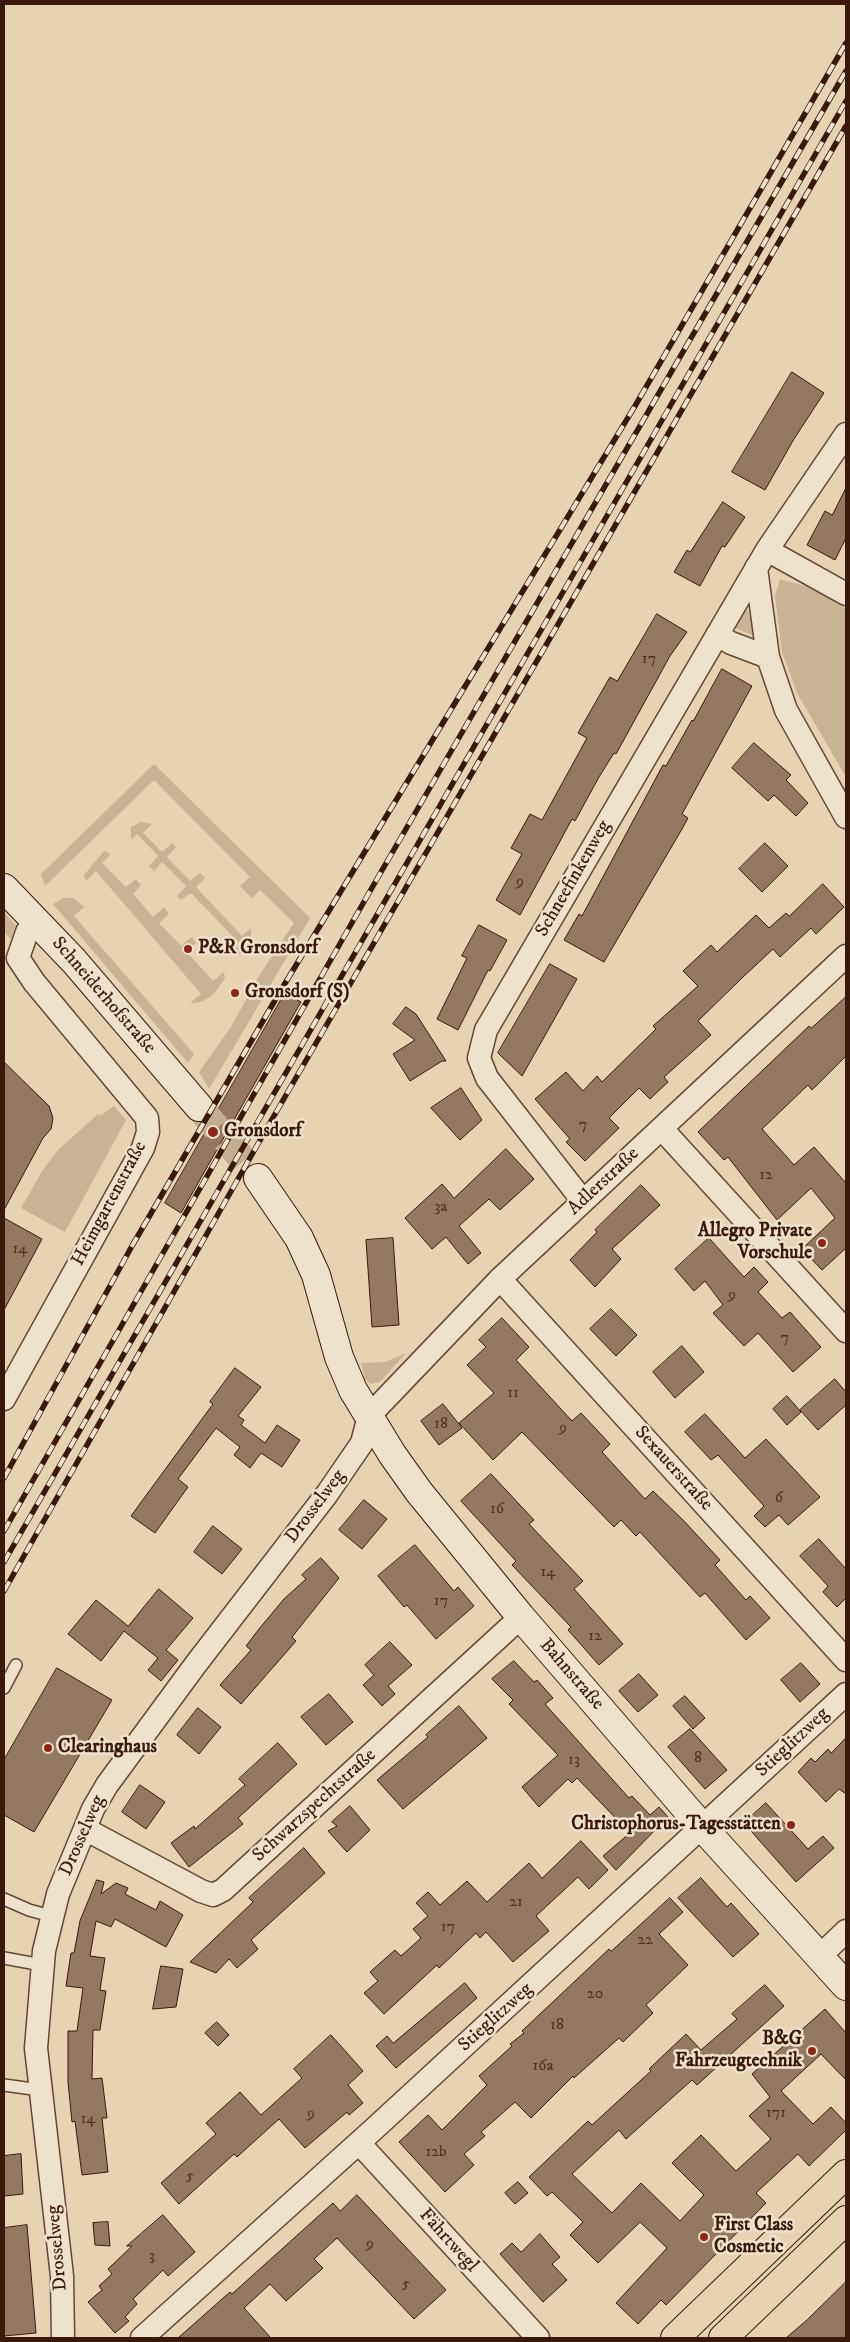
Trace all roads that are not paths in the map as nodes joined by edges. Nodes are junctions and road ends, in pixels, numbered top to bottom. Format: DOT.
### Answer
graph roads {
  1 [pos="846,434"];
  2 [pos="761,559"];
  3 [pos="846,594"];
  4 [pos="717,635"];
  5 [pos="768,657"];
  6 [pos="846,817"];
  7 [pos="4,888"];
  8 [pos="37,920"];
  9 [pos="846,956"];
  10 [pos="199,1107"];
  11 [pos="662,1129"];
  12 [pos="258,1178"];
  13 [pos="584,1201"];
  14 [pos="500,1279"];
  15 [pos="846,1331"];
  16 [pos="4,1400"];
  17 [pos="369,1416"];
  18 [pos="521,1617"];
  19 [pos="846,1660"];
  20 [pos="16,1665"];
  21 [pos="4,1688"];
  22 [pos="846,1694"];
  23 [pos="85,1828"];
  24 [pos="703,1828"];
  25 [pos="4,1899"];
  26 [pos="51,1916"];
  27 [pos="846,1931"];
  28 [pos="819,1957"];
  29 [pos="4,1958"];
  30 [pos="42,1965"];
  31 [pos="846,1986"];
  32 [pos="4,2085"];
  33 [pos="40,2090"];
  34 [pos="360,2143"];
  35 [pos="846,2174"];
  36 [pos="846,2220"];
  37 [pos="63,2338"];
  38 [pos="142,2338"];
  39 [pos="538,2338"];
  40 [pos="675,2338"];
  41 [pos="723,2338"];
  1 -- 2 [label="street, Schneefinkenweg"];
  2 -- 3 [label="street"];
  2 -- 4 [label="street, Schneefinkenweg"];
  2 -- 5 [label="street"];
  4 -- 5 [label="street"];
  4 -- 13 [label="street, Schneefinkenweg"];
  5 -- 6 [label="street"];
  7 -- 8 [label="street, Schneiderhofstraße"];
  8 -- 10 [label="street, Schneiderhofstraße"];
  8 -- 16 [label="street, Heimgartenstraße"];
  9 -- 11 [label="street, Adlerstraße"];
  11 -- 13 [label="street, Adlerstraße"];
  11 -- 15 [label="street"];
  12 -- 17 [label="street, Bahnstraße"];
  13 -- 14 [label="street, Adlerstraße"];
  14 -- 17 [label="street, Adlerstraße"];
  14 -- 19 [label="street, Sexauerstraße"];
  17 -- 18 [label="street, Bahnstraße"];
  17 -- 23 [label="street, Drosselweg"];
  18 -- 23 [label="street, Schwarzspechtstraße"];
  18 -- 24 [label="street, Bahnstraße"];
  20 -- 21 [label="lane"];
  22 -- 24 [label="street, Stieglitzweg"];
  23 -- 26 [label="street, Drosselweg"];
  24 -- 28 [label="street, Bahnstraße"];
  24 -- 34 [label="street, Stieglitzweg"];
  25 -- 26 [label="lane"];
  26 -- 30 [label="street, Drosselweg"];
  27 -- 28 [label="street"];
  28 -- 31 [label="street, Bahnstraße"];
  29 -- 30 [label="lane"];
  30 -- 33 [label="street, Drosselweg"];
  32 -- 33 [label="lane"];
  33 -- 37 [label="street, Drosselweg"];
  34 -- 38 [label="street, Stieglitzweg"];
  34 -- 39 [label="street, Fährtwegl"];
  35 -- 40 [label="main road"];
  36 -- 41 [label="main road"];
}
